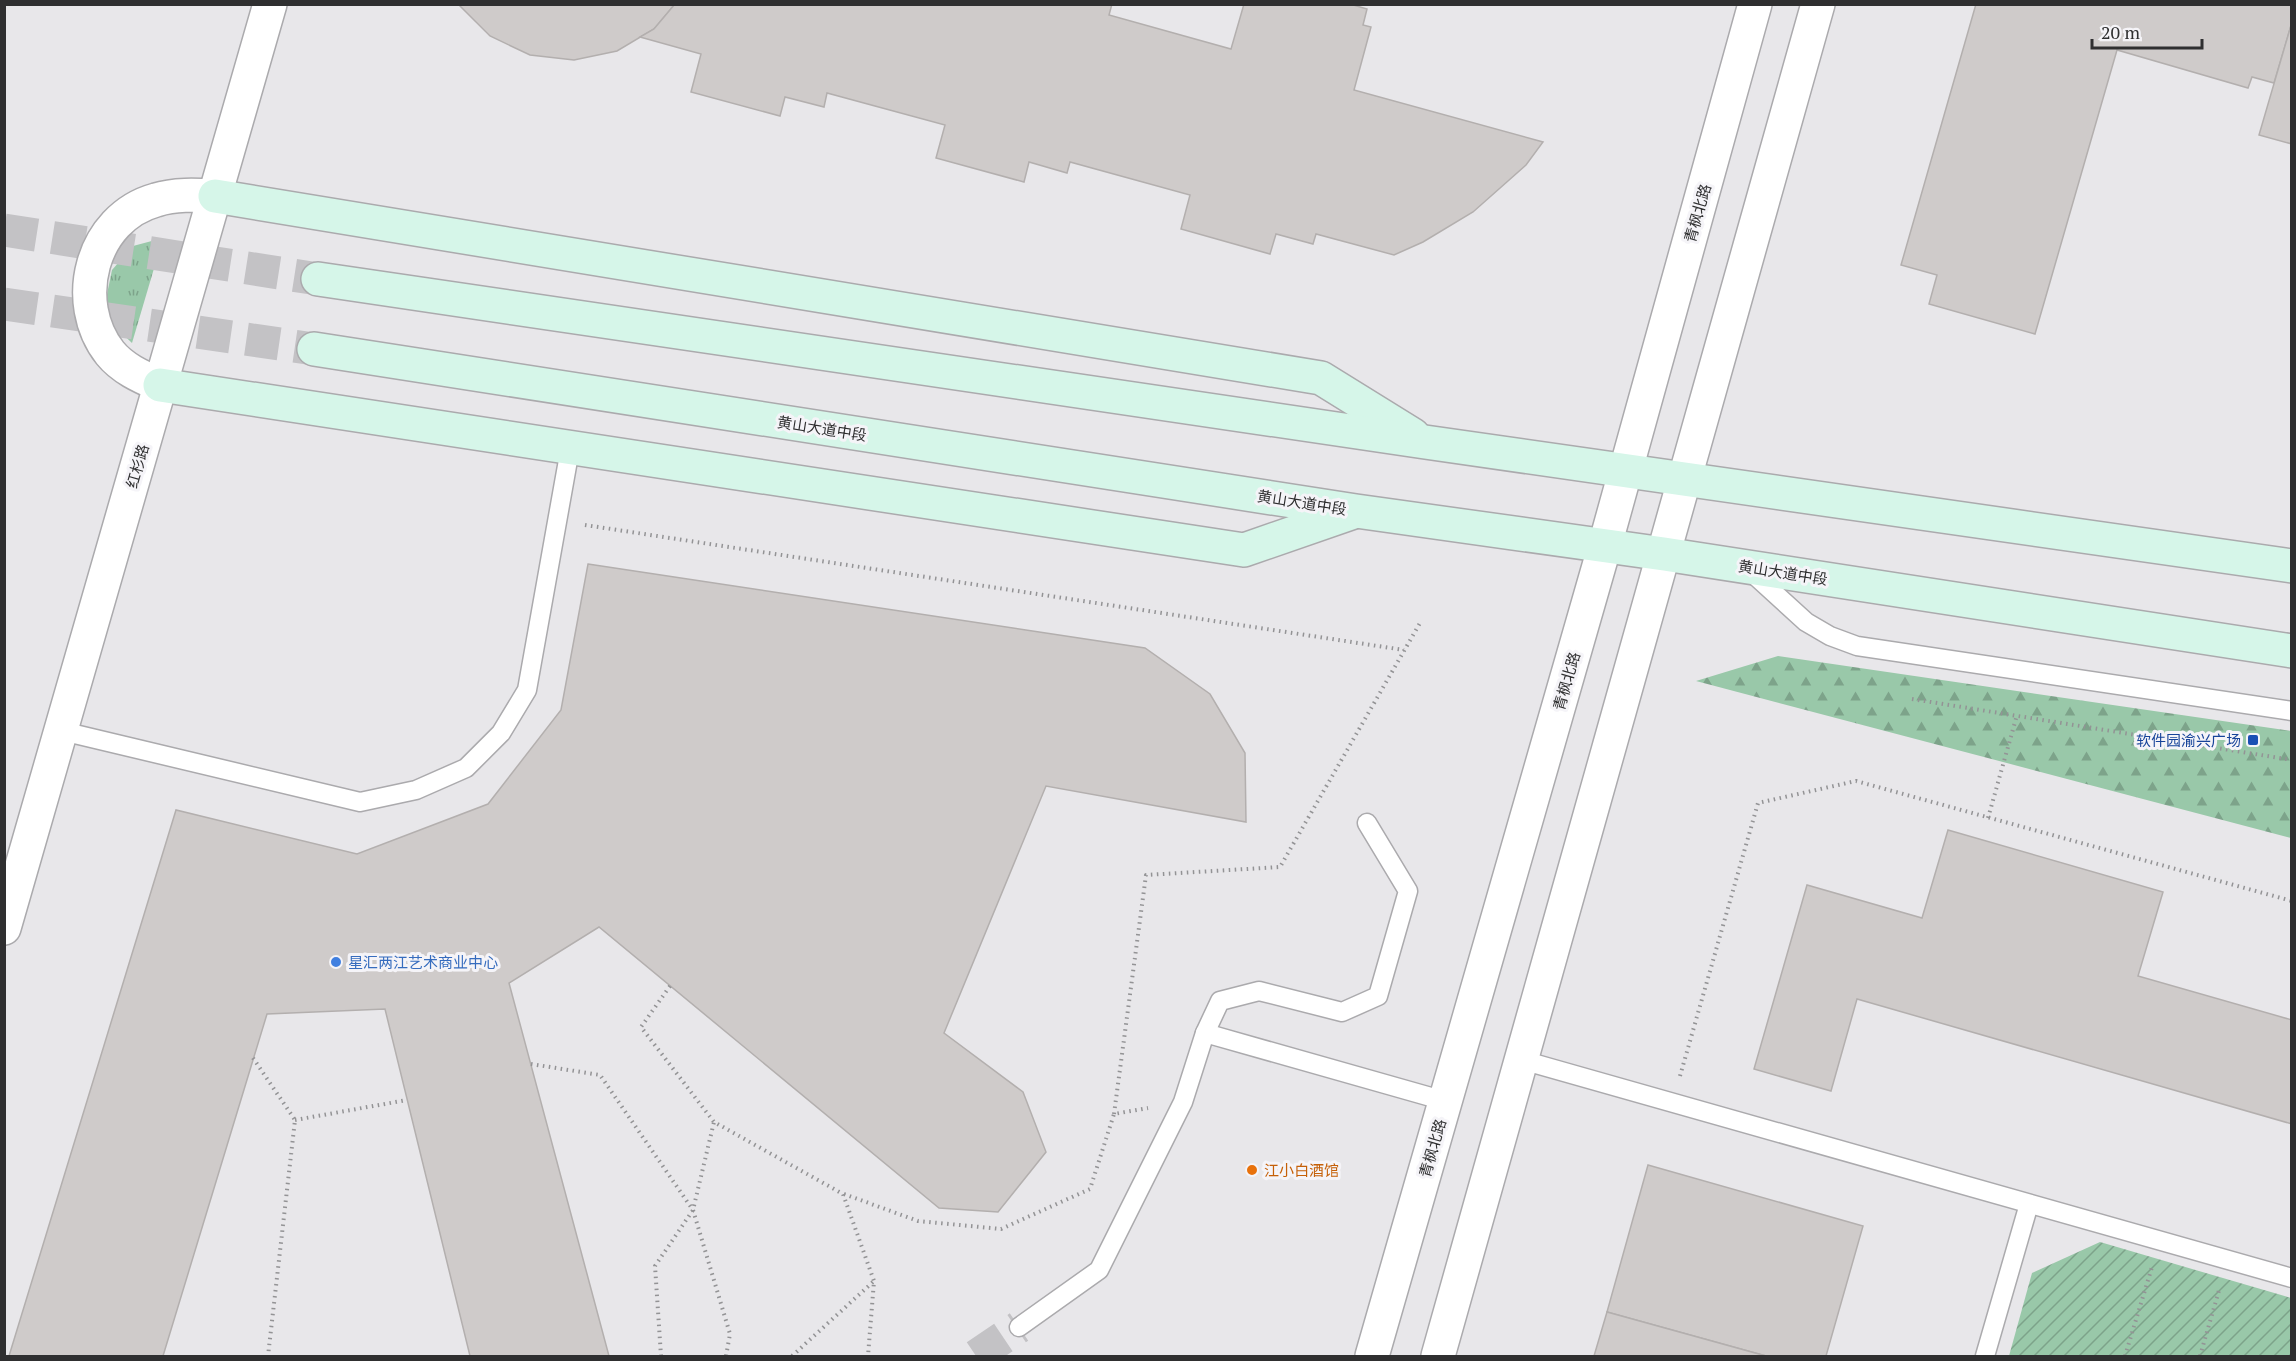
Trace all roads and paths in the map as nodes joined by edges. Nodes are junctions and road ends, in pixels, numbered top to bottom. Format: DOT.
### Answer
graph roads {
  1 [pos="270,4"];
  2 [pos="1755,4"];
  3 [pos="1818,4"];
  4 [pos="215,196"];
  5 [pos="318,279"];
  6 [pos="314,349"];
  7 [pos="160,384"];
  8 [pos="1425,442"];
  9 [pos="570,449"];
  10 [pos="1626,470"];
  11 [pos="1684,478"];
  12 [pos="1356,511"];
  13 [pos="557,520"];
  14 [pos="1605,545"];
  15 [pos="1664,554"];
  16 [pos="2292,566"];
  17 [pos="1746,567"];
  18 [pos="1420,623"];
  19 [pos="1404,650"];
  20 [pos="2292,651"];
  21 [pos="1912,699"];
  22 [pos="2292,711"];
  23 [pos="2017,716"];
  24 [pos="62,731"];
  25 [pos="2292,760"];
  26 [pos="1988,818"];
  27 [pos="1367,823"];
  28 [pos="2292,894"];
  29 [pos="2291,901"];
  30 [pos="4,928"];
  31 [pos="670,986"];
  32 [pos="1205,1033"];
  33 [pos="254,1058"];
  34 [pos="1522,1060"];
  35 [pos="531,1064"];
  36 [pos="407,1100"];
  37 [pos="1445,1101"];
  38 [pos="1183,1102"];
  39 [pos="1673,1102"];
  40 [pos="1114,1114"];
  41 [pos="295,1120"];
  42 [pos="714,1122"];
  43 [pos="843,1194"];
  44 [pos="2029,1204"];
  45 [pos="693,1210"];
  46 [pos="2159,1240"];
  47 [pos="2228,1260"];
  48 [pos="2292,1278"];
  49 [pos="874,1281"];
  50 [pos="1019,1327"];
  51 [pos="268,1356"];
  52 [pos="661,1356"];
  53 [pos="726,1356"];
  54 [pos="792,1356"];
  55 [pos="868,1356"];
  56 [pos="1372,1356"];
  57 [pos="1438,1356"];
  58 [pos="1985,1356"];
  59 [pos="2125,1356"];
  60 [pos="2200,1356"];
  1 -- 4 [label="street, 红杉路"];
  2 -- 10 [label="street, 青枫北路"];
  3 -- 11 [label="street"];
  4 -- 7 [label="street, 红杉路"];
  4 -- 7 [label="street"];
  4 -- 8 [label="main road"];
  5 -- 8 [label="main road"];
  6 -- 12 [label="main road, 黄山大道中段"];
  7 -- 9 [label="main road"];
  7 -- 24 [label="street, 红杉路"];
  8 -- 10 [label="main road"];
  9 -- 12 [label="main road"];
  9 -- 13 [label="lane"];
  10 -- 11 [label="main road"];
  10 -- 14 [label="street, 青枫北路"];
  11 -- 15 [label="street"];
  11 -- 16 [label="main road"];
  12 -- 14 [label="main road, 黄山大道中段"];
  13 -- 19 [label="path"];
  13 -- 24 [label="lane"];
  14 -- 15 [label="main road, 黄山大道中段"];
  14 -- 37 [label="street, 青枫北路"];
  15 -- 17 [label="main road, 黄山大道中段"];
  15 -- 34 [label="street"];
  17 -- 20 [label="main road, 黄山大道中段"];
  17 -- 22 [label="lane"];
  18 -- 19 [label="path"];
  19 -- 40 [label="path"];
  21 -- 23 [label="path"];
  23 -- 25 [label="path"];
  23 -- 26 [label="path"];
  24 -- 30 [label="street, 红杉路"];
  26 -- 29 [label="path"];
  26 -- 39 [label="path"];
  27 -- 32 [label="lane"];
  28 -- 29 [label="path"];
  31 -- 42 [label="path"];
  32 -- 37 [label="lane"];
  32 -- 38 [label="lane"];
  33 -- 41 [label="path"];
  34 -- 39 [label="lane"];
  34 -- 57 [label="street"];
  35 -- 45 [label="path"];
  36 -- 41 [label="path"];
  37 -- 56 [label="street, 青枫北路"];
  38 -- 40 [label="path"];
  38 -- 50 [label="lane"];
  39 -- 44 [label="lane"];
  40 -- 43 [label="path"];
  41 -- 51 [label="path"];
  42 -- 43 [label="path"];
  42 -- 45 [label="path"];
  43 -- 49 [label="path"];
  44 -- 46 [label="lane"];
  44 -- 58 [label="lane"];
  45 -- 52 [label="path"];
  45 -- 53 [label="path"];
  46 -- 47 [label="lane"];
  46 -- 59 [label="path"];
  47 -- 48 [label="lane"];
  47 -- 60 [label="path"];
  49 -- 54 [label="path"];
  49 -- 55 [label="path"];
}
